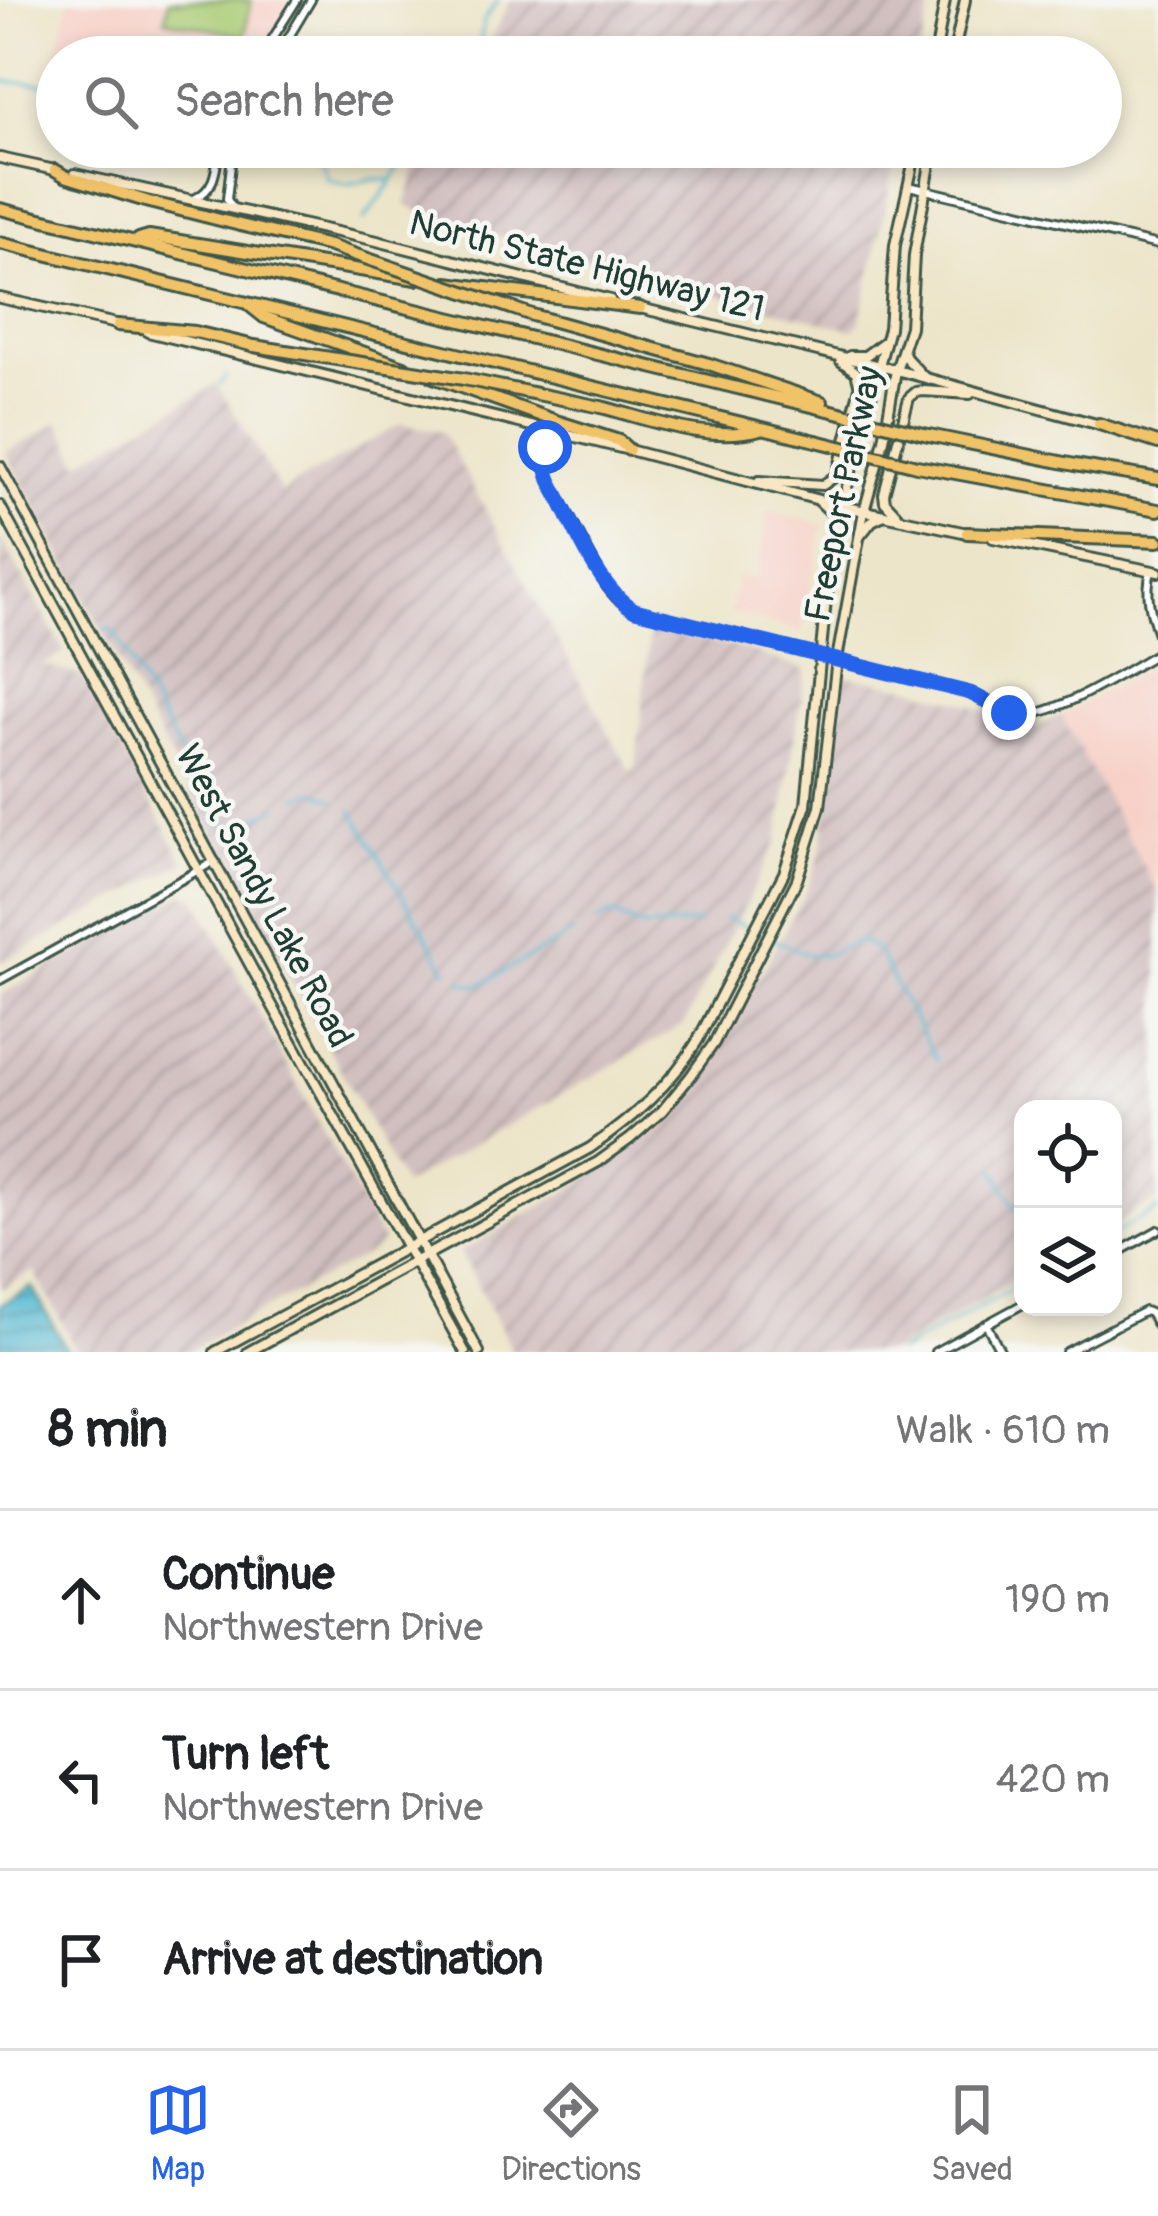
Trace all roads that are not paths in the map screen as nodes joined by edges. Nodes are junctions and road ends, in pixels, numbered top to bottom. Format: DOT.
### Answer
graph roads {
  1 [pos="297,0"];
  2 [pos="311,0"];
  3 [pos="945,0"];
  4 [pos="965,0"];
  5 [pos="274,36"];
  6 [pos="290,36"];
  7 [pos="938,36"];
  8 [pos="957,36"];
  9 [pos="0,158"];
  10 [pos="36,166"];
  11 [pos="46,168"];
  12 [pos="215,168"];
  13 [pos="230,168"];
  14 [pos="913,168"];
  15 [pos="928,168"];
  16 [pos="55,170"];
  17 [pos="909,186"];
  18 [pos="924,188"];
  19 [pos="191,200"];
  20 [pos="0,209"];
  21 [pos="233,209"];
  22 [pos="135,241"];
  23 [pos="0,243"];
  24 [pos="1158,245"];
  25 [pos="0,298"];
  26 [pos="247,303"];
  27 [pos="640,308"];
  28 [pos="118,325"];
  29 [pos="885,341"];
  30 [pos="903,348"];
  31 [pos="834,356"];
  32 [pos="877,366"];
  33 [pos="896,370"];
  34 [pos="924,377"];
  35 [pos="989,395"];
  36 [pos="844,414"];
  37 [pos="1099,424"];
  38 [pos="766,428"];
  39 [pos="546,431"];
  40 [pos="1158,441"];
  41 [pos="629,450"];
  42 [pos="0,466"];
  43 [pos="3,478"];
  44 [pos="1158,479"];
  45 [pos="740,480"];
  46 [pos="818,500"];
  47 [pos="0,506"];
  48 [pos="842,506"];
  49 [pos="1158,510"];
  50 [pos="864,511"];
  51 [pos="884,515"];
  52 [pos="901,519"];
  53 [pos="838,530"];
  54 [pos="967,533"];
  55 [pos="860,537"];
  56 [pos="1158,541"];
  57 [pos="1154,571"];
  58 [pos="84,621"];
  59 [pos="68,630"];
  60 [pos="1158,634"];
  61 [pos="1158,653"];
  62 [pos="819,656"];
  63 [pos="838,659"];
  64 [pos="215,861"];
  65 [pos="198,870"];
  66 [pos="0,980"];
  67 [pos="333,1079"];
  68 [pos="319,1091"];
  69 [pos="544,1174"];
  70 [pos="552,1187"];
  71 [pos="1158,1230"];
  72 [pos="418,1240"];
  73 [pos="406,1247"];
  74 [pos="1122,1250"];
  75 [pos="426,1254"];
  76 [pos="413,1260"];
  77 [pos="306,1302"];
  78 [pos="1014,1309"];
  79 [pos="314,1316"];
  80 [pos="986,1324"];
  81 [pos="1158,1326"];
  82 [pos="219,1351"];
  83 [pos="248,1352"];
  84 [pos="465,1352"];
  85 [pos="479,1352"];
  86 [pos="935,1352"];
  87 [pos="1001,1352"];
  88 [pos="1066,1352"];
  1 -- 5 [label="street"];
  2 -- 6 [label="street"];
  3 -- 7 [label="main road"];
  4 -- 8 [label="main road"];
  9 -- 10 [label="main road, North State Highway 121"];
  11 -- 16 [label="main road, North State Highway 121"];
  12 -- 19 [label="street"];
  13 -- 21 [label="street"];
  14 -- 17 [label="main road, Freeport Parkway"];
  15 -- 18 [label="main road, Freeport Parkway"];
  16 -- 19 [label="main road, North State Highway 121"];
  16 -- 36 [label="highway, bridge"];
  17 -- 18 [label="street"];
  17 -- 29 [label="main road, Freeport Parkway"];
  18 -- 24 [label="street"];
  18 -- 30 [label="main road, Freeport Parkway"];
  19 -- 21 [label="main road, North State Highway 121"];
  20 -- 22 [label="highway"];
  21 -- 27 [label="main road, North State Highway 121"];
  22 -- 27 [label="highway"];
  22 -- 36 [label="highway"];
  23 -- 26 [label="highway"];
  25 -- 28 [label="main road"];
  26 -- 38 [label="highway"];
  26 -- 41 [label="highway"];
  27 -- 31 [label="main road, North State Highway 121"];
  28 -- 38 [label="highway, bridge"];
  28 -- 39 [label="main road"];
  29 -- 31 [label="main road"];
  29 -- 32 [label="main road, Freeport Parkway"];
  30 -- 33 [label="main road, Freeport Parkway"];
  30 -- 34 [label="main road"];
  31 -- 32 [label="main road, North State Highway 121"];
  31 -- 45 [label="main road"];
  32 -- 33 [label="main road, North State Highway 121"];
  32 -- 48 [label="main road, Freeport Parkway"];
  33 -- 34 [label="main road, North State Highway 121"];
  33 -- 50 [label="main road, Freeport Parkway"];
  34 -- 35 [label="main road, North State Highway 121"];
  35 -- 37 [label="main road, North State Highway 121"];
  35 -- 52 [label="main road"];
  36 -- 44 [label="highway, bridge"];
  37 -- 40 [label="highway"];
  38 -- 49 [label="highway, bridge"];
  39 -- 41 [label="main road"];
  39 -- 62 [label="street"];
  41 -- 45 [label="main road"];
  42 -- 43 [label="main road, West Sandy Lake Road"];
  43 -- 58 [label="main road, West Sandy Lake Road"];
  45 -- 46 [label="main road"];
  46 -- 48 [label="main road"];
  46 -- 53 [label="main road"];
  47 -- 59 [label="main road, West Sandy Lake Road"];
  48 -- 50 [label="main road"];
  48 -- 53 [label="main road, Freeport Parkway"];
  50 -- 51 [label="main road"];
  50 -- 55 [label="main road, Freeport Parkway"];
  51 -- 52 [label="main road"];
  51 -- 55 [label="main road"];
  52 -- 54 [label="main road"];
  53 -- 62 [label="main road, Freeport Parkway"];
  54 -- 56 [label="highway"];
  54 -- 57 [label="main road"];
  55 -- 63 [label="main road, Freeport Parkway"];
  57 -- 60 [label="street"];
  58 -- 59 [label="main road"];
  58 -- 64 [label="main road, West Sandy Lake Road"];
  59 -- 65 [label="main road, West Sandy Lake Road"];
  61 -- 63 [label="street"];
  62 -- 63 [label="street"];
  62 -- 69 [label="main road, Freeport Parkway"];
  63 -- 70 [label="main road, Freeport Parkway"];
  64 -- 65 [label="street"];
  64 -- 67 [label="main road, West Sandy Lake Road"];
  65 -- 66 [label="street"];
  65 -- 68 [label="main road, West Sandy Lake Road"];
  67 -- 68 [label="main road"];
  67 -- 72 [label="main road, West Sandy Lake Road"];
  68 -- 73 [label="main road, West Sandy Lake Road"];
  69 -- 70 [label="main road"];
  69 -- 72 [label="main road, Freeport Parkway"];
  70 -- 75 [label="main road, Freeport Parkway"];
  71 -- 74 [label="street"];
  72 -- 73 [label="main road, Freeport Parkway"];
  72 -- 75 [label="main road, West Sandy Lake Road"];
  73 -- 76 [label="main road, West Sandy Lake Road"];
  73 -- 77 [label="main road"];
  75 -- 76 [label="main road, Freeport Parkway"];
  75 -- 85 [label="main road, West Sandy Lake Road"];
  76 -- 79 [label="main road"];
  76 -- 84 [label="main road, West Sandy Lake Road"];
  77 -- 79 [label="main road"];
  77 -- 82 [label="main road"];
  78 -- 80 [label="street"];
  79 -- 83 [label="main road"];
  80 -- 86 [label="street"];
  80 -- 87 [label="street"];
  81 -- 88 [label="street"];
}
